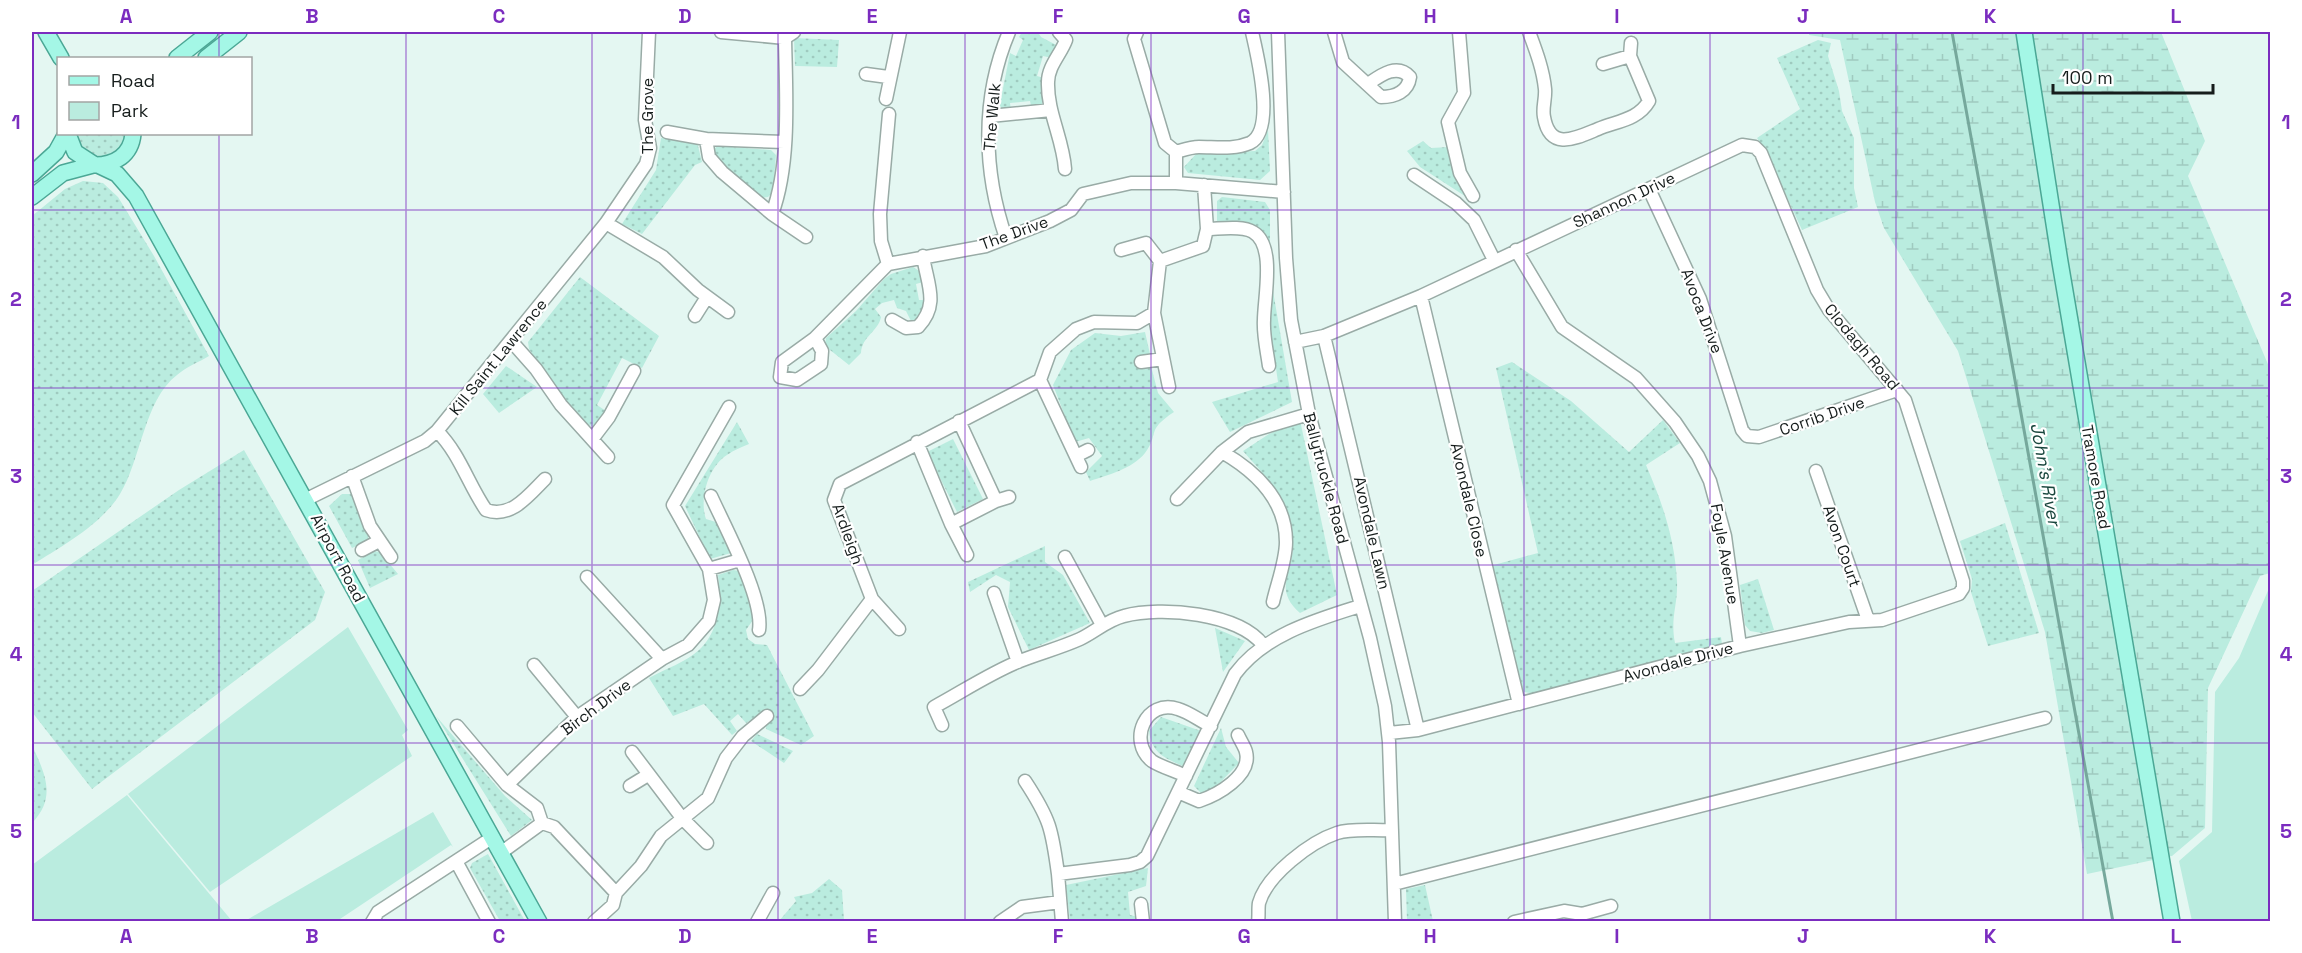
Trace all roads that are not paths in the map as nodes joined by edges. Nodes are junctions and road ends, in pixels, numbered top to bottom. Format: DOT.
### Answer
graph roads {
  1 [pos="46,32"];
  2 [pos="210,32"];
  3 [pos="239,32"];
  4 [pos="649,32"];
  5 [pos="721,32"];
  6 [pos="900,32"];
  7 [pos="1009,32"];
  8 [pos="1059,32"];
  9 [pos="1137,32"];
  10 [pos="1252,32"];
  11 [pos="1278,32"];
  12 [pos="1334,32"];
  13 [pos="1459,32"];
  14 [pos="1529,32"];
  15 [pos="2024,32"];
  16 [pos="789,35"];
  17 [pos="1631,43"];
  18 [pos="1630,56"];
  19 [pos="60,57"];
  20 [pos="178,57"];
  21 [pos="207,57"];
  22 [pos="1603,64"];
  23 [pos="866,74"];
  24 [pos="888,77"];
  25 [pos="1368,84"];
  26 [pos="886,99"];
  27 [pos="1051,110"];
  28 [pos="889,114"];
  29 [pos="990,116"];
  30 [pos="667,132"];
  31 [pos="66,135"];
  32 [pos="67,135"];
  33 [pos="133,137"];
  34 [pos="706,139"];
  35 [pos="784,142"];
  36 [pos="1755,147"];
  37 [pos="1176,152"];
  38 [pos="646,164"];
  39 [pos="95,165"];
  40 [pos="1065,169"];
  41 [pos="32,174"];
  42 [pos="1414,175"];
  43 [pos="1176,183"];
  44 [pos="1204,185"];
  45 [pos="1649,189"];
  46 [pos="1284,192"];
  47 [pos="32,196"];
  48 [pos="136,196"];
  49 [pos="1473,196"];
  50 [pos="772,214"];
  51 [pos="606,223"];
  52 [pos="1207,229"];
  53 [pos="806,237"];
  54 [pos="1006,238"];
  55 [pos="1121,250"];
  56 [pos="1516,250"];
  57 [pos="923,256"];
  58 [pos="1160,261"];
  59 [pos="1494,261"];
  60 [pos="888,264"];
  61 [pos="1421,296"];
  62 [pos="707,297"];
  63 [pos="728,312"];
  64 [pos="1154,313"];
  65 [pos="695,316"];
  66 [pos="892,320"];
  67 [pos="1324,336"];
  68 [pos="815,338"];
  69 [pos="512,342"];
  70 [pos="1294,342"];
  71 [pos="1163,359"];
  72 [pos="1141,362"];
  73 [pos="1269,366"];
  74 [pos="634,371"];
  75 [pos="1040,380"];
  76 [pos="1169,387"];
  77 [pos="1897,390"];
  78 [pos="729,407"];
  79 [pos="1308,414"];
  80 [pos="959,421"];
  81 [pos="437,431"];
  82 [pos="1747,436"];
  83 [pos="593,438"];
  84 [pos="917,442"];
  85 [pos="1088,450"];
  86 [pos="1222,452"];
  87 [pos="608,457"];
  88 [pos="1816,471"];
  89 [pos="352,476"];
  90 [pos="545,479"];
  91 [pos="711,496"];
  92 [pos="1009,497"];
  93 [pos="306,499"];
  94 [pos="1177,499"];
  95 [pos="996,501"];
  96 [pos="951,524"];
  97 [pos="379,541"];
  98 [pos="362,550"];
  99 [pos="967,555"];
  100 [pos="1065,557"];
  101 [pos="391,558"];
  102 [pos="740,560"];
  103 [pos="709,569"];
  104 [pos="587,577"];
  105 [pos="1963,588"];
  106 [pos="994,593"];
  107 [pos="872,599"];
  108 [pos="1273,602"];
  109 [pos="1360,606"];
  110 [pos="1868,620"];
  111 [pos="1102,625"];
  112 [pos="899,629"];
  113 [pos="759,630"];
  114 [pos="1263,645"];
  115 [pos="1740,646"];
  116 [pos="662,659"];
  117 [pos="1018,662"];
  118 [pos="534,665"];
  119 [pos="800,689"];
  120 [pos="1519,704"];
  121 [pos="767,716"];
  122 [pos="577,717"];
  123 [pos="2045,718"];
  124 [pos="942,725"];
  125 [pos="458,726"];
  126 [pos="1211,726"];
  127 [pos="1418,730"];
  128 [pos="1389,733"];
  129 [pos="1238,735"];
  130 [pos="632,752"];
  131 [pos="648,775"];
  132 [pos="1186,776"];
  133 [pos="1025,781"];
  134 [pos="507,785"];
  135 [pos="630,786"];
  136 [pos="1179,792"];
  137 [pos="682,818"];
  138 [pos="542,823"];
  139 [pos="1392,830"];
  140 [pos="493,837"];
  141 [pos="707,843"];
  142 [pos="502,852"];
  143 [pos="456,861"];
  144 [pos="1058,874"];
  145 [pos="1394,884"];
  146 [pos="616,893"];
  147 [pos="772,894"];
  148 [pos="1060,902"];
  149 [pos="1141,904"];
  150 [pos="1611,906"];
  151 [pos="1583,918"];
  152 [pos="372,921"];
  153 [pos="489,921"];
  154 [pos="539,921"];
  155 [pos="594,921"];
  156 [pos="757,921"];
  157 [pos="1000,921"];
  158 [pos="1062,921"];
  159 [pos="1143,921"];
  160 [pos="1258,921"];
  161 [pos="1395,921"];
  162 [pos="1514,921"];
  163 [pos="2172,921"];
  1 -- 19 [label="main road"];
  2 -- 20 [label="main road"];
  3 -- 21 [label="main road"];
  4 -- 38 [label="street, The Grove"];
  5 -- 16 [label="street"];
  6 -- 24 [label="street"];
  7 -- 29 [label="street, The Walk"];
  8 -- 27 [label="street"];
  9 -- 37 [label="street"];
  10 -- 37 [label="street"];
  11 -- 46 [label="street, Ballytruckle Road"];
  12 -- 25 [label="street"];
  13 -- 49 [label="street"];
  14 -- 18 [label="street"];
  15 -- 163 [label="main road, Tramore Road"];
  16 -- 35 [label="street"];
  17 -- 18 [label="street"];
  18 -- 22 [label="street"];
  23 -- 24 [label="street"];
  24 -- 26 [label="street"];
  27 -- 29 [label="street"];
  27 -- 40 [label="street"];
  28 -- 60 [label="street"];
  29 -- 54 [label="street, The Walk"];
  30 -- 34 [label="street, The Grove"];
  31 -- 41 [label="main road"];
  32 -- 39 [label="main road, Airport Road"];
  33 -- 39 [label="main road"];
  33 -- 48 [label="main road, Airport Road"];
  34 -- 35 [label="street, The Grove"];
  34 -- 50 [label="street"];
  35 -- 50 [label="street"];
  36 -- 45 [label="street, Shannon Drive"];
  36 -- 77 [label="street, Clodagh Road"];
  37 -- 43 [label="street"];
  38 -- 51 [label="street, Kill Saint Lawrence"];
  39 -- 47 [label="main road"];
  39 -- 48 [label="main road, Airport Road"];
  42 -- 59 [label="street"];
  43 -- 44 [label="street, The Drive"];
  43 -- 54 [label="street, The Drive"];
  44 -- 46 [label="street, The Drive"];
  44 -- 52 [label="street"];
  45 -- 56 [label="street, Shannon Drive"];
  45 -- 82 [label="street, Avoca Drive"];
  46 -- 70 [label="street, Ballytruckle Road"];
  48 -- 93 [label="main road, Airport Road"];
  50 -- 53 [label="street"];
  51 -- 62 [label="street"];
  51 -- 69 [label="street, Kill Saint Lawrence"];
  52 -- 58 [label="street"];
  52 -- 73 [label="street"];
  54 -- 57 [label="street, The Drive"];
  55 -- 58 [label="street"];
  56 -- 59 [label="street, Shannon Drive"];
  56 -- 115 [label="street, Foyle Avenue"];
  57 -- 60 [label="street, The Drive"];
  57 -- 66 [label="street"];
  58 -- 64 [label="street"];
  59 -- 61 [label="street, Shannon Drive"];
  60 -- 68 [label="street"];
  61 -- 67 [label="street, Shannon Drive"];
  61 -- 120 [label="street, Avondale Close"];
  62 -- 63 [label="street"];
  62 -- 65 [label="street"];
  64 -- 71 [label="street"];
  64 -- 75 [label="street"];
  67 -- 70 [label="street, Shannon Drive"];
  67 -- 127 [label="street, Avondale Lawn"];
  69 -- 81 [label="street, Kill Saint Lawrence"];
  69 -- 83 [label="street"];
  70 -- 79 [label="street, Ballytruckle Road"];
  71 -- 72 [label="street"];
  71 -- 76 [label="street"];
  74 -- 83 [label="street"];
  75 -- 80 [label="street, Ardleigh"];
  75 -- 85 [label="street"];
  77 -- 82 [label="street, Corrib Drive"];
  77 -- 105 [label="street, Clodagh Road"];
  78 -- 103 [label="street, Birch Drive"];
  79 -- 86 [label="street"];
  79 -- 109 [label="street, Ballytruckle Road"];
  80 -- 84 [label="street, Ardleigh"];
  80 -- 95 [label="street"];
  81 -- 89 [label="street, Kill Saint Lawrence"];
  81 -- 90 [label="street"];
  83 -- 87 [label="street"];
  84 -- 96 [label="street"];
  84 -- 107 [label="street, Ardleigh"];
  86 -- 94 [label="street"];
  86 -- 108 [label="street"];
  88 -- 110 [label="street, Avon Court"];
  89 -- 93 [label="street, Kill Saint Lawrence"];
  89 -- 97 [label="street"];
  91 -- 102 [label="street"];
  92 -- 95 [label="street"];
  93 -- 140 [label="main road, Airport Road"];
  95 -- 96 [label="street"];
  96 -- 99 [label="street"];
  97 -- 98 [label="street"];
  97 -- 101 [label="street"];
  100 -- 111 [label="street"];
  102 -- 103 [label="street"];
  102 -- 113 [label="street"];
  103 -- 116 [label="street, Birch Drive"];
  104 -- 116 [label="street"];
  105 -- 110 [label="street, Avondale Drive"];
  106 -- 117 [label="street"];
  107 -- 112 [label="street, Ardleigh"];
  107 -- 119 [label="street"];
  109 -- 114 [label="street"];
  109 -- 128 [label="street, Ballytruckle Road"];
  110 -- 115 [label="street, Avondale Drive"];
  111 -- 114 [label="street"];
  111 -- 117 [label="street"];
  114 -- 126 [label="street"];
  115 -- 120 [label="street, Avondale Drive"];
  116 -- 122 [label="street, Birch Drive"];
  117 -- 124 [label="street"];
  118 -- 122 [label="street"];
  120 -- 127 [label="street, Avondale Drive"];
  121 -- 137 [label="street"];
  122 -- 134 [label="street, Birch Drive"];
  123 -- 145 [label="street"];
  125 -- 134 [label="street"];
  126 -- 132 [label="street"];
  126 -- 132 [label="street"];
  127 -- 128 [label="street, Avondale Drive"];
  128 -- 139 [label="street, Ballytruckle Road"];
  129 -- 136 [label="street"];
  130 -- 131 [label="street"];
  131 -- 135 [label="street"];
  131 -- 137 [label="street"];
  132 -- 136 [label="street"];
  133 -- 144 [label="street"];
  134 -- 138 [label="street"];
  136 -- 144 [label="street"];
  137 -- 141 [label="street"];
  137 -- 146 [label="street"];
  138 -- 142 [label="street"];
  138 -- 146 [label="street"];
  139 -- 145 [label="street, Ballytruckle Road"];
  139 -- 160 [label="street"];
  140 -- 142 [label="main road, Airport Road"];
  140 -- 143 [label="street"];
  142 -- 154 [label="main road, Airport Road"];
  143 -- 152 [label="street"];
  143 -- 153 [label="street"];
  144 -- 148 [label="street"];
  145 -- 161 [label="street, Ballytruckle Road"];
  146 -- 155 [label="street"];
  147 -- 156 [label="street"];
  148 -- 157 [label="street"];
  148 -- 158 [label="street"];
  149 -- 159 [label="street"];
  150 -- 151 [label="street"];
  151 -- 162 [label="street"];
}
